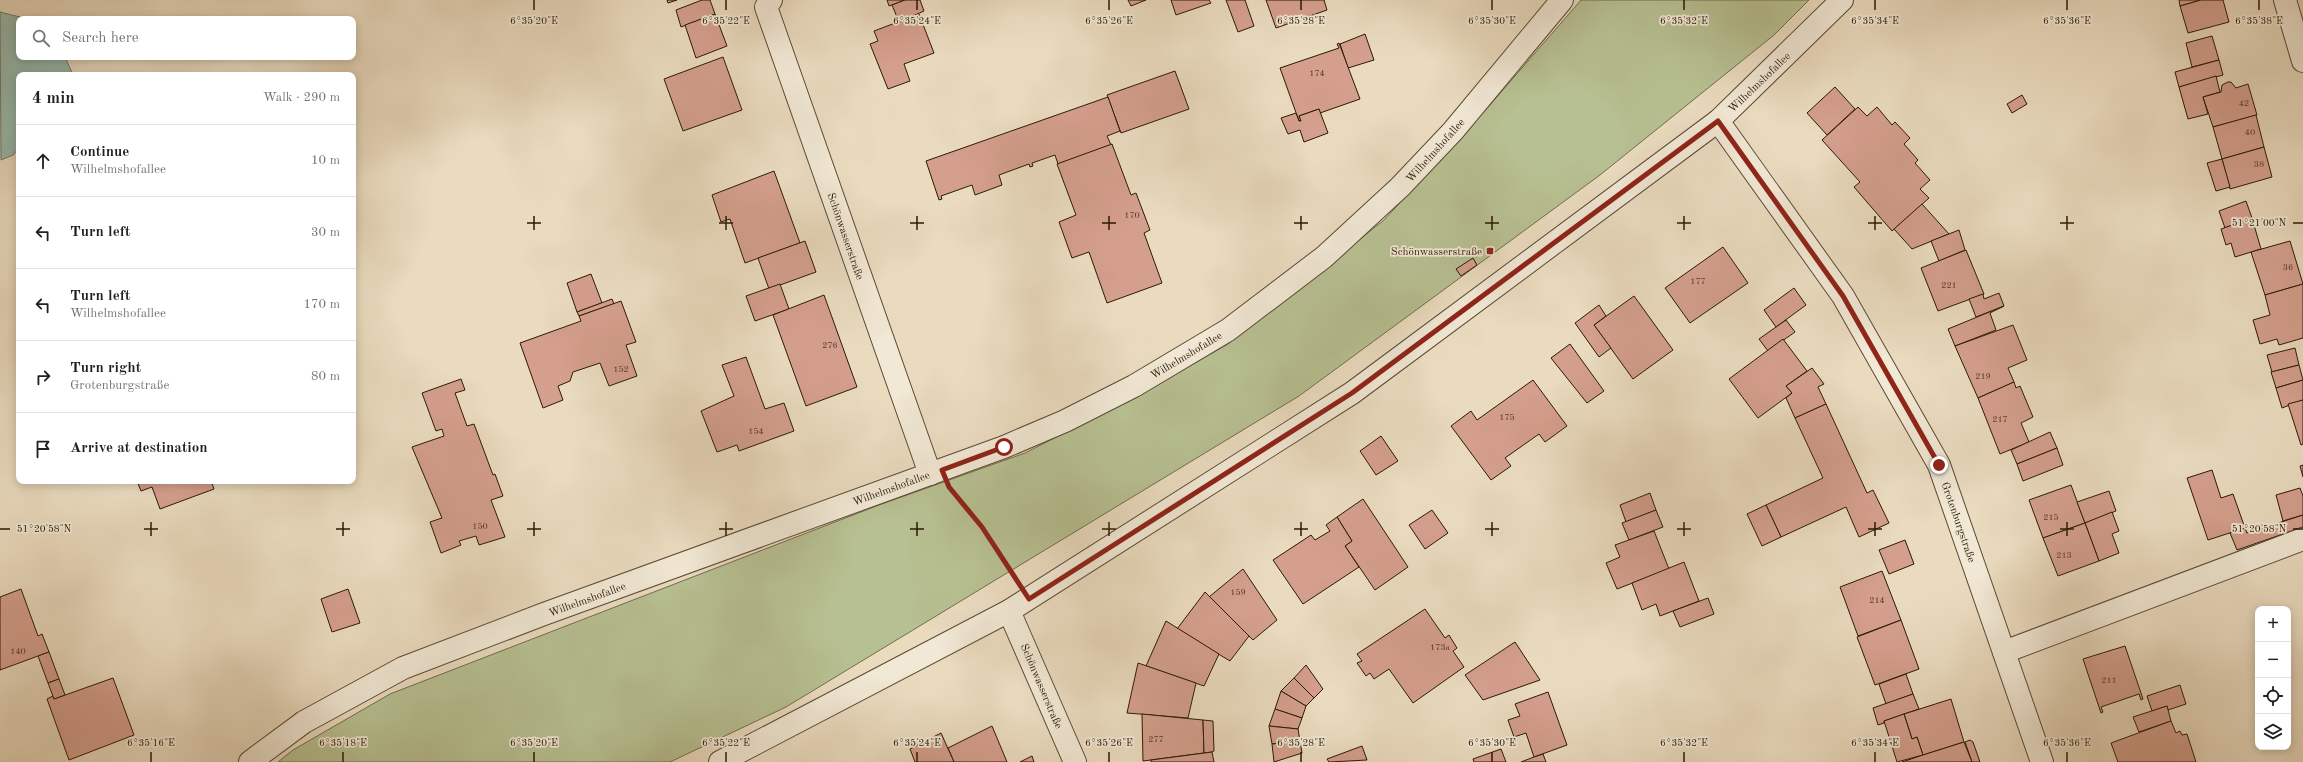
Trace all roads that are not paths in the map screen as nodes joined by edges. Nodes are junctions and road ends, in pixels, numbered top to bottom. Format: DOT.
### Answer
graph roads {
  1 [pos="1562,0"];
  2 [pos="1842,0"];
  3 [pos="2285,0"];
  4 [pos="768,3"];
  5 [pos="2303,61"];
  6 [pos="1718,121"];
  7 [pos="936,472"];
  8 [pos="2303,539"];
  9 [pos="1009,611"];
  10 [pos="2004,652"];
  11 [pos="250,762"];
  12 [pos="720,762"];
  13 [pos="1075,762"];
  14 [pos="2042,762"];
  1 -- 7 [label="street, Wilhelmshofallee"];
  2 -- 6 [label="street, Wilhelmshofallee"];
  3 -- 5 [label="street"];
  4 -- 7 [label="street, Schönwasserstraße"];
  6 -- 9 [label="street, Wilhelmshofallee"];
  6 -- 10 [label="street, Grotenburgstraße"];
  7 -- 11 [label="street, Wilhelmshofallee"];
  8 -- 10 [label="street"];
  9 -- 12 [label="street, Wilhelmshofallee"];
  9 -- 13 [label="street, Schönwasserstraße"];
  10 -- 14 [label="street, Grotenburgstraße"];
}
